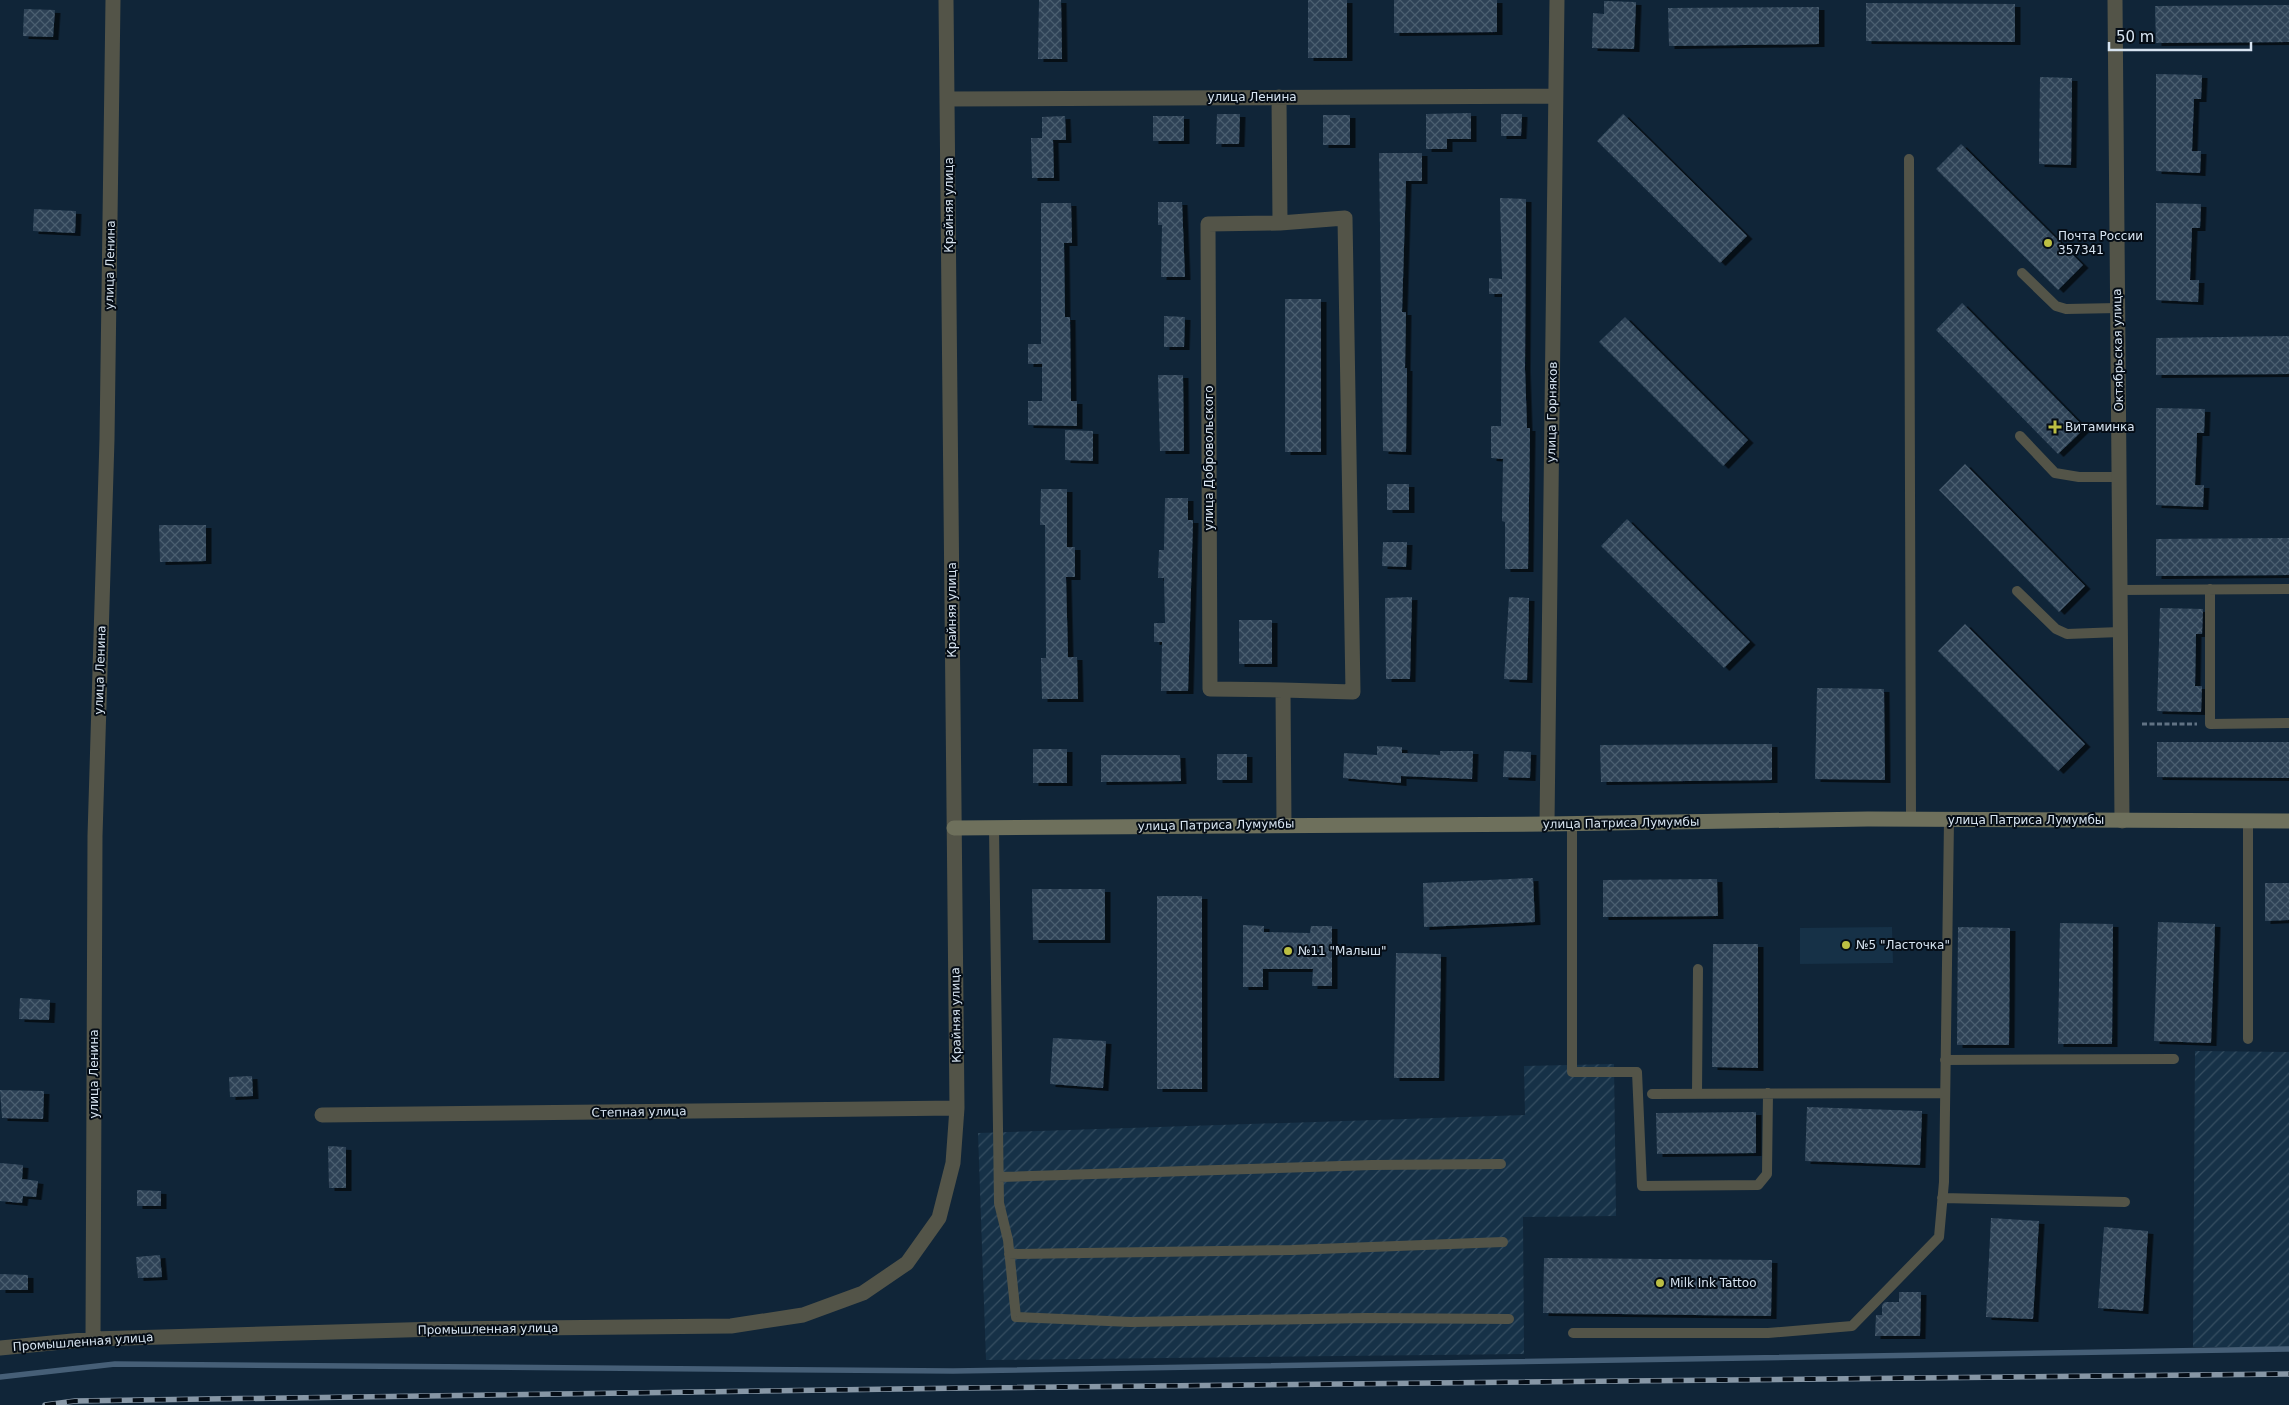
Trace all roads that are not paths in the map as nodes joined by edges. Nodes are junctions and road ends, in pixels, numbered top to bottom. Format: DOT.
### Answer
graph roads {
  1 [pos="113,0"];
  2 [pos="946,0"];
  3 [pos="1557,0"];
  4 [pos="2115,0"];
  5 [pos="1555,96"];
  6 [pos="1279,97"];
  7 [pos="948,99"];
  8 [pos="1908,159"];
  9 [pos="1280,223"];
  10 [pos="2022,273"];
  11 [pos="2118,308"];
  12 [pos="2020,436"];
  13 [pos="2119,477"];
  14 [pos="2289,589"];
  15 [pos="2120,590"];
  16 [pos="2210,590"];
  17 [pos="2018,591"];
  18 [pos="2120,632"];
  19 [pos="1283,690"];
  20 [pos="2289,724"];
  21 [pos="1912,819"];
  22 [pos="1948,820"];
  23 [pos="2122,821"];
  24 [pos="2248,821"];
  25 [pos="2289,821"];
  26 [pos="1284,824"];
  27 [pos="1547,824"];
  28 [pos="1572,824"];
  29 [pos="954,828"];
  30 [pos="994,828"];
  31 [pos="1698,969"];
  32 [pos="2248,1039"];
  33 [pos="2174,1059"];
  34 [pos="1945,1060"];
  35 [pos="1652,1094"];
  36 [pos="1697,1094"];
  37 [pos="1768,1094"];
  38 [pos="1944,1094"];
  39 [pos="957,1108"];
  40 [pos="322,1115"];
  41 [pos="1501,1164"];
  42 [pos="998,1177"];
  43 [pos="1942,1198"];
  44 [pos="2125,1202"];
  45 [pos="939,1218"];
  46 [pos="1504,1242"];
  47 [pos="1009,1254"];
  48 [pos="1509,1319"];
  49 [pos="1573,1333"];
  50 [pos="93,1339"];
  51 [pos="0,1348"];
  1 -- 50 [label="street, улица Ленина"];
  2 -- 7 [label="street, Крайняя улица"];
  3 -- 5 [label="street, улица Горняков"];
  4 -- 11 [label="street, Октябрьская улица"];
  5 -- 6 [label="street, улица Ленина"];
  5 -- 27 [label="street, улица Горняков"];
  6 -- 7 [label="street, улица Ленина"];
  6 -- 9 [label="street"];
  7 -- 29 [label="street, Крайняя улица"];
  8 -- 21 [label="lane"];
  9 -- 19 [label="street, улица Добровольского"];
  9 -- 19 [label="street, улица Добровольского"];
  10 -- 11 [label="lane"];
  11 -- 13 [label="street, Октябрьская улица"];
  12 -- 13 [label="lane"];
  13 -- 15 [label="street, Октябрьская улица"];
  14 -- 16 [label="lane"];
  15 -- 16 [label="lane"];
  15 -- 18 [label="street, Октябрьская улица"];
  16 -- 20 [label="lane"];
  17 -- 18 [label="lane"];
  18 -- 23 [label="street, Октябрьская улица"];
  19 -- 26 [label="street"];
  21 -- 22 [label="street, улица Патриса Лумумбы"];
  21 -- 28 [label="street, улица Патриса Лумумбы"];
  22 -- 23 [label="street, улица Патриса Лумумбы"];
  22 -- 34 [label="lane"];
  23 -- 24 [label="street, улица Патриса Лумумбы"];
  24 -- 25 [label="street, улица Патриса Лумумбы"];
  24 -- 32 [label="lane"];
  26 -- 27 [label="street, улица Патриса Лумумбы"];
  26 -- 30 [label="street, улица Патриса Лумумбы"];
  27 -- 28 [label="street, улица Патриса Лумумбы"];
  28 -- 37 [label="lane"];
  29 -- 30 [label="street, улица Патриса Лумумбы"];
  29 -- 39 [label="street, Крайняя улица"];
  30 -- 42 [label="lane"];
  31 -- 36 [label="lane"];
  33 -- 34 [label="lane"];
  34 -- 38 [label="lane"];
  35 -- 36 [label="lane"];
  36 -- 37 [label="lane"];
  37 -- 38 [label="lane"];
  38 -- 43 [label="lane"];
  39 -- 40 [label="street, Степная улица"];
  39 -- 45 [label="street, Крайняя улица"];
  41 -- 42 [label="lane"];
  42 -- 47 [label="lane"];
  43 -- 44 [label="lane"];
  43 -- 49 [label="lane"];
  45 -- 50 [label="street, Промышленная улица"];
  46 -- 47 [label="lane"];
  47 -- 48 [label="lane"];
  50 -- 51 [label="street, Промышленная улица"];
}
